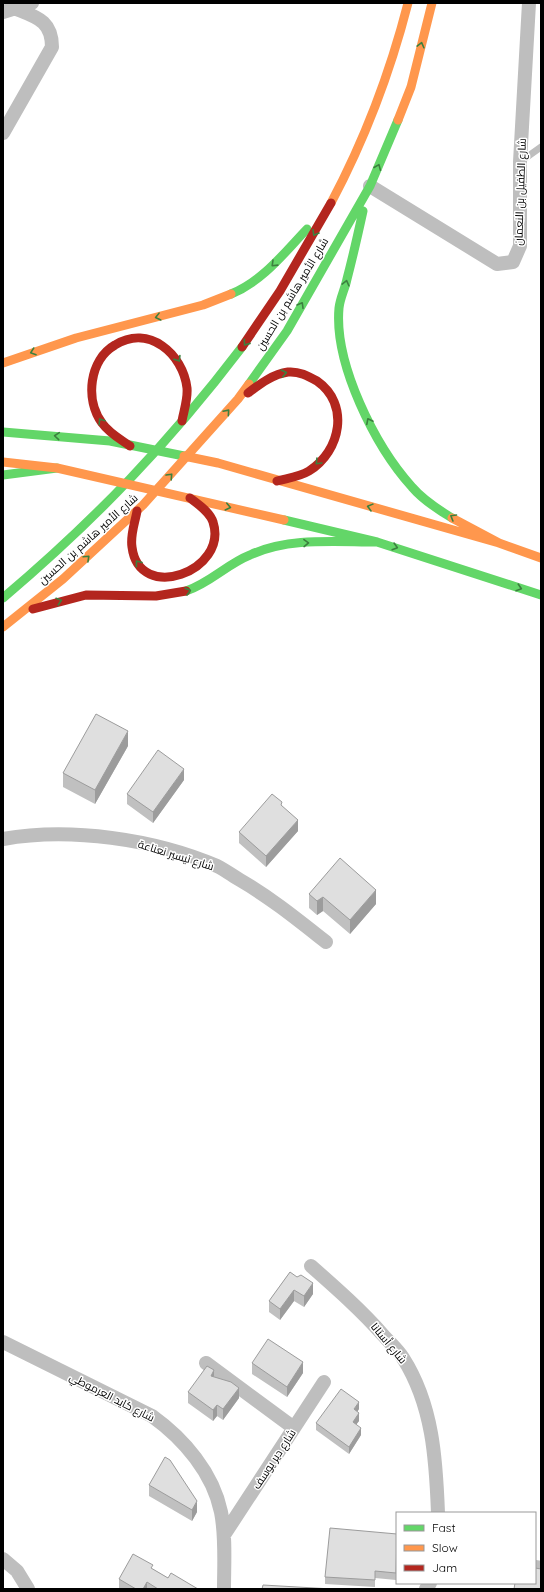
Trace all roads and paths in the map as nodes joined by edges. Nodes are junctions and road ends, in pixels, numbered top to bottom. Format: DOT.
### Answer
graph roads {
  1 [pos="32,3"];
  2 [pos="408,3"];
  3 [pos="432,3"];
  4 [pos="528,3"];
  5 [pos="8,10"];
  6 [pos="3,133"];
  7 [pos="541,147"];
  8 [pos="520,162"];
  9 [pos="370,186"];
  10 [pos="338,194"];
  11 [pos="3,363"];
  12 [pos="238,399"];
  13 [pos="182,423"];
  14 [pos="3,432"];
  15 [pos="130,446"];
  16 [pos="3,462"];
  17 [pos="57,468"];
  18 [pos="3,475"];
  19 [pos="277,481"];
  20 [pos="190,498"];
  21 [pos="140,508"];
  22 [pos="377,542"];
  23 [pos="499,542"];
  24 [pos="541,558"];
  25 [pos="32,574"];
  26 [pos="3,587"];
  27 [pos="540,595"];
  28 [pos="3,598"];
  29 [pos="22,612"];
  30 [pos="3,628"];
  31 [pos="3,839"];
  32 [pos="326,942"];
  33 [pos="311,1266"];
  34 [pos="3,1342"];
  35 [pos="206,1363"];
  36 [pos="324,1382"];
  37 [pos="294,1428"];
  38 [pos="438,1512"];
  39 [pos="224,1535"];
  40 [pos="4,1560"];
  41 [pos="28,1589"];
  42 [pos="224,1589"];
  1 -- 5 [label="street"];
  2 -- 10 [label="main road, شارع الأمير هاشم بن الحسين"];
  9 -- 3 [label="main road, شارع الأمير هاشم بن الحسين, one-way"];
  4 -- 8 [label="street, شارع الطفيل بن النعمان"];
  5 -- 6 [label="street"];
  7 -- 8 [label="lane"];
  8 -- 9 [label="street, شارع الطفيل بن النعمان"];
  12 -- 9 [label="main road, شارع الأمير هاشم بن الحسين, one-way"];
  23 -- 9 [label="main road, one-way"];
  10 -- 11 [label="main road, one-way"];
  10 -- 13 [label="main road, شارع الأمير هاشم بن الحسين, one-way"];
  12 -- 19 [label="main road, one-way"];
  21 -- 12 [label="main road, شارع الأمير هاشم بن الحسين, one-way"];
  15 -- 13 [label="main road, one-way"];
  13 -- 25 [label="main road, شارع الأمير هاشم بن الحسين"];
  15 -- 14 [label="main road, one-way"];
  15 -- 19 [label="main road"];
  16 -- 17 [label="main road"];
  17 -- 18 [label="main road"];
  17 -- 20 [label="main road"];
  23 -- 19 [label="main road, one-way"];
  20 -- 21 [label="main road, one-way"];
  20 -- 22 [label="main road, one-way"];
  29 -- 21 [label="main road, شارع الأمير هاشم بن الحسين, one-way"];
  22 -- 27 [label="main road, one-way"];
  29 -- 22 [label="main road, one-way"];
  23 -- 24 [label="main road"];
  25 -- 26 [label="main road"];
  25 -- 28 [label="main road, شارع الأمير هاشم بن الحسين"];
  29 -- 30 [label="main road, شارع الأمير هاشم بن الحسين"];
  31 -- 32 [label="street, شارع تيسير نعناعة"];
  33 -- 38 [label="street, شارع أستانا"];
  34 -- 39 [label="street, شارع كايد العرموطي"];
  35 -- 37 [label="street"];
  36 -- 37 [label="street, شارع دير يوسف"];
  37 -- 39 [label="street, شارع دير يوسف"];
  39 -- 42 [label="street, شارع كايد العرموطي"];
  40 -- 41 [label="street"];
}
